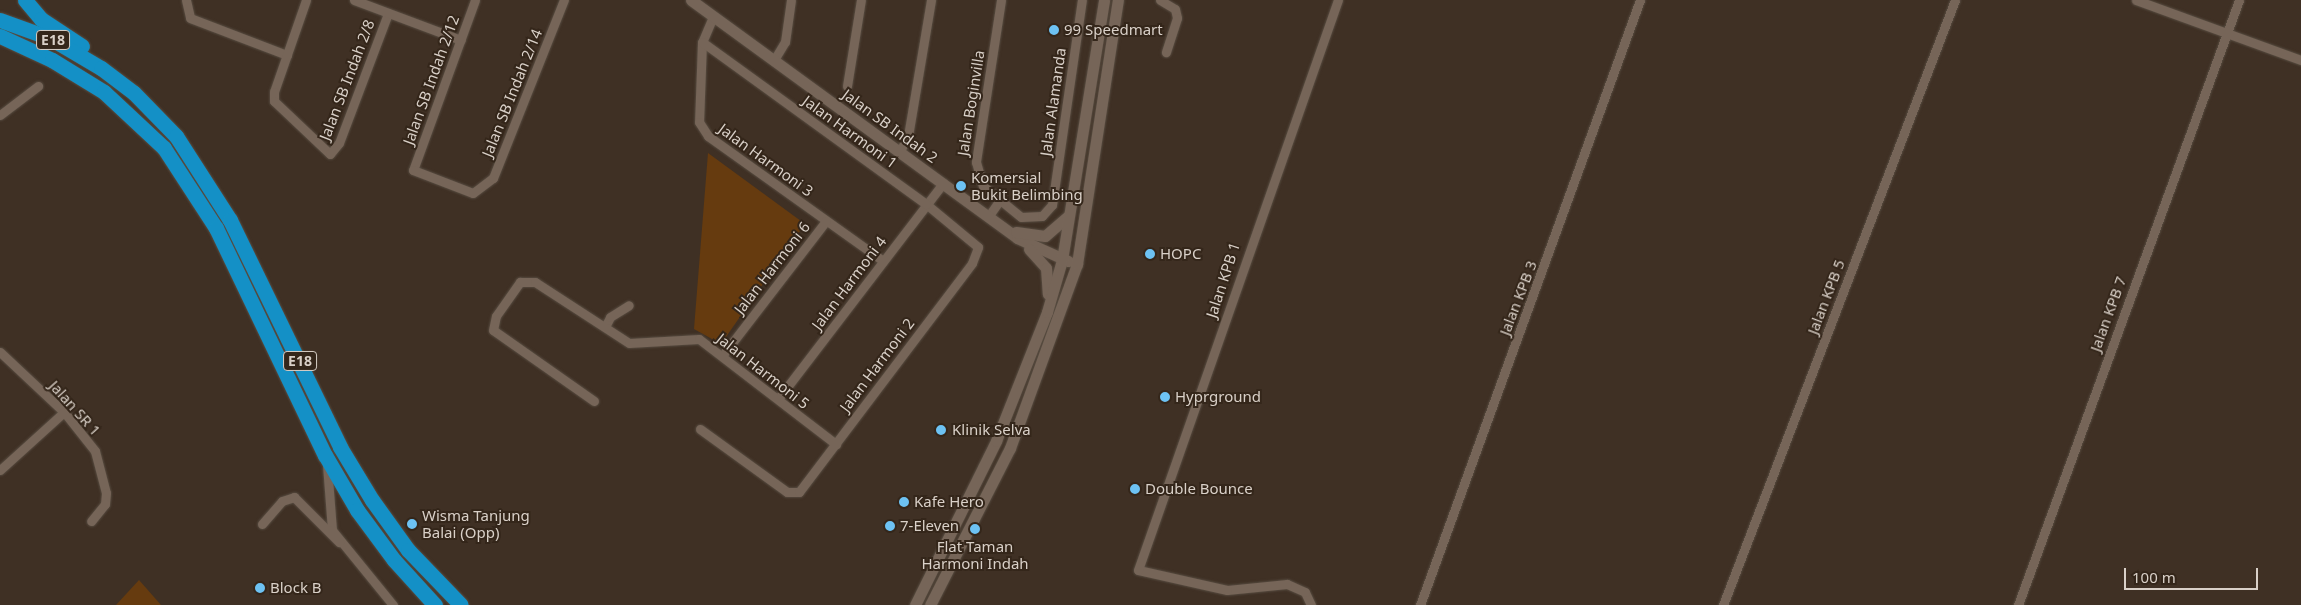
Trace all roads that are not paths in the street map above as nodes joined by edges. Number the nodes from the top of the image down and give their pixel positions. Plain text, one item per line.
1 (25, 0) edge
2 (186, 0) edge
3 (306, 0) edge
4 (354, 0) edge
5 (475, 0) edge
6 (564, 0) edge
7 (691, 0) edge
8 (701, 0) edge
9 (791, 0) edge
10 (861, 0) edge
11 (931, 0) edge
12 (1001, 0) edge
13 (1082, 0) edge
14 (1104, 0) edge
15 (1118, 0) edge
16 (1160, 0) edge
17 (1338, 0) edge
18 (1640, 0) edge
19 (1955, 0) edge
20 (2136, 0) edge
21 (2239, 0) edge
22 (388, 12) junction
23 (708, 15) junction
24 (0, 20) edge
25 (2227, 32) junction
26 (0, 36) edge
27 (461, 40) junction
28 (702, 42) junction
29 (1166, 52) dead end
30 (287, 55) junction
31 (774, 60) junction
32 (2301, 60) edge
33 (101, 68) junction
34 (38, 86) dead end
35 (846, 86) dead end
36 (0, 115) edge
37 (900, 151) junction
38 (413, 170) joint
39 (942, 183) junction
40 (999, 201) junction
41 (926, 204) junction
42 (1068, 216) junction
43 (988, 217) junction
44 (826, 221) junction
45 (1003, 228) junction
46 (1017, 238) junction
47 (978, 247) joint
48 (1062, 260) junction
49 (883, 261) junction
50 (1077, 264) junction
51 (629, 306) dead end
52 (1047, 312) junction
53 (605, 327) junction
54 (0, 352) edge
55 (722, 356) junction
56 (778, 399) junction
57 (594, 401) dead end
58 (64, 412) junction
59 (700, 429) dead end
60 (836, 444) junction
61 (325, 455) junction
62 (0, 470) edge
63 (330, 507) junction
64 (311, 513) junction
65 (91, 521) dead end
66 (262, 524) dead end
67 (339, 542) junction
68 (393, 605) edge
69 (436, 605) edge
70 (461, 605) edge
71 (914, 605) edge
72 (930, 605) edge
73 (1311, 605) edge
74 (1420, 605) edge
75 (1724, 605) edge
76 (2018, 605) edge

1 - 33 highway
2 - 30 street
3 - 30 street
4 - 22 street
5 - 27 street, Jalan SB Indah 2/12
6 - 38 street, Jalan SB Indah 2/14
7 - 23 main road, Jalan SB Indah 2
8 - 23 main road
9 - 31 street
10 - 35 street
11 - 37 street
12 - 40 street, Jalan Boginvilla
13 - 40 street, Jalan Alamanda
14 - 42 main road
15 - 50 main road
16 - 29 street
17 - 73 street, Jalan KPB 1
18 - 74 street, Jalan KPB 3
19 - 75 street, Jalan KPB 5
20 - 25 street
21 - 25 street, Jalan KPB 7
22 - 27 street
22 - 30 street, Jalan SB Indah 2/8
23 - 28 street, Jalan Harmoni 3
23 - 31 main road, Jalan SB Indah 2
24 - 33 highway, E18
25 - 32 street
25 - 76 street, Jalan KPB 7
26 - 61 highway, E18
27 - 38 street, Jalan SB Indah 2/12
28 - 41 street, Jalan Harmoni 1
28 - 44 street, Jalan Harmoni 3
31 - 37 main road, Jalan SB Indah 2
33 - 70 highway, E18
34 - 36 street
37 - 39 main road, Jalan SB Indah 2
39 - 41 street, Jalan Harmoni 4
39 - 43 main road, Jalan SB Indah 2
40 - 43 street
41 - 47 street, Jalan Harmoni 1
41 - 49 street, Jalan Harmoni 4
42 - 45 main road
42 - 48 main road
43 - 45 main road, Jalan SB Indah 2
44 - 49 street, Jalan Harmoni 3
44 - 55 street, Jalan Harmoni 6
45 - 46 main road, Jalan SB Indah 2
46 - 48 main road, Jalan SB Indah 2
46 - 52 main road
47 - 60 street, Jalan Harmoni 2
48 - 50 main road, Jalan SB Indah 2
48 - 52 main road
49 - 56 street, Jalan Harmoni 4
50 - 72 main road
51 - 53 street
52 - 71 main road
53 - 55 street, Jalan Harmoni 5
53 - 57 street, Jalan Harmoni 5
54 - 58 street, Jalan SR 1
55 - 56 street, Jalan Harmoni 5
56 - 60 street, Jalan Harmoni 5
58 - 62 street
58 - 65 street, Jalan SR 1
59 - 60 street, Jalan Harmoni 2
61 - 63 street
61 - 69 highway, E18
63 - 64 street
63 - 67 street
64 - 66 street
64 - 67 street
67 - 68 street

